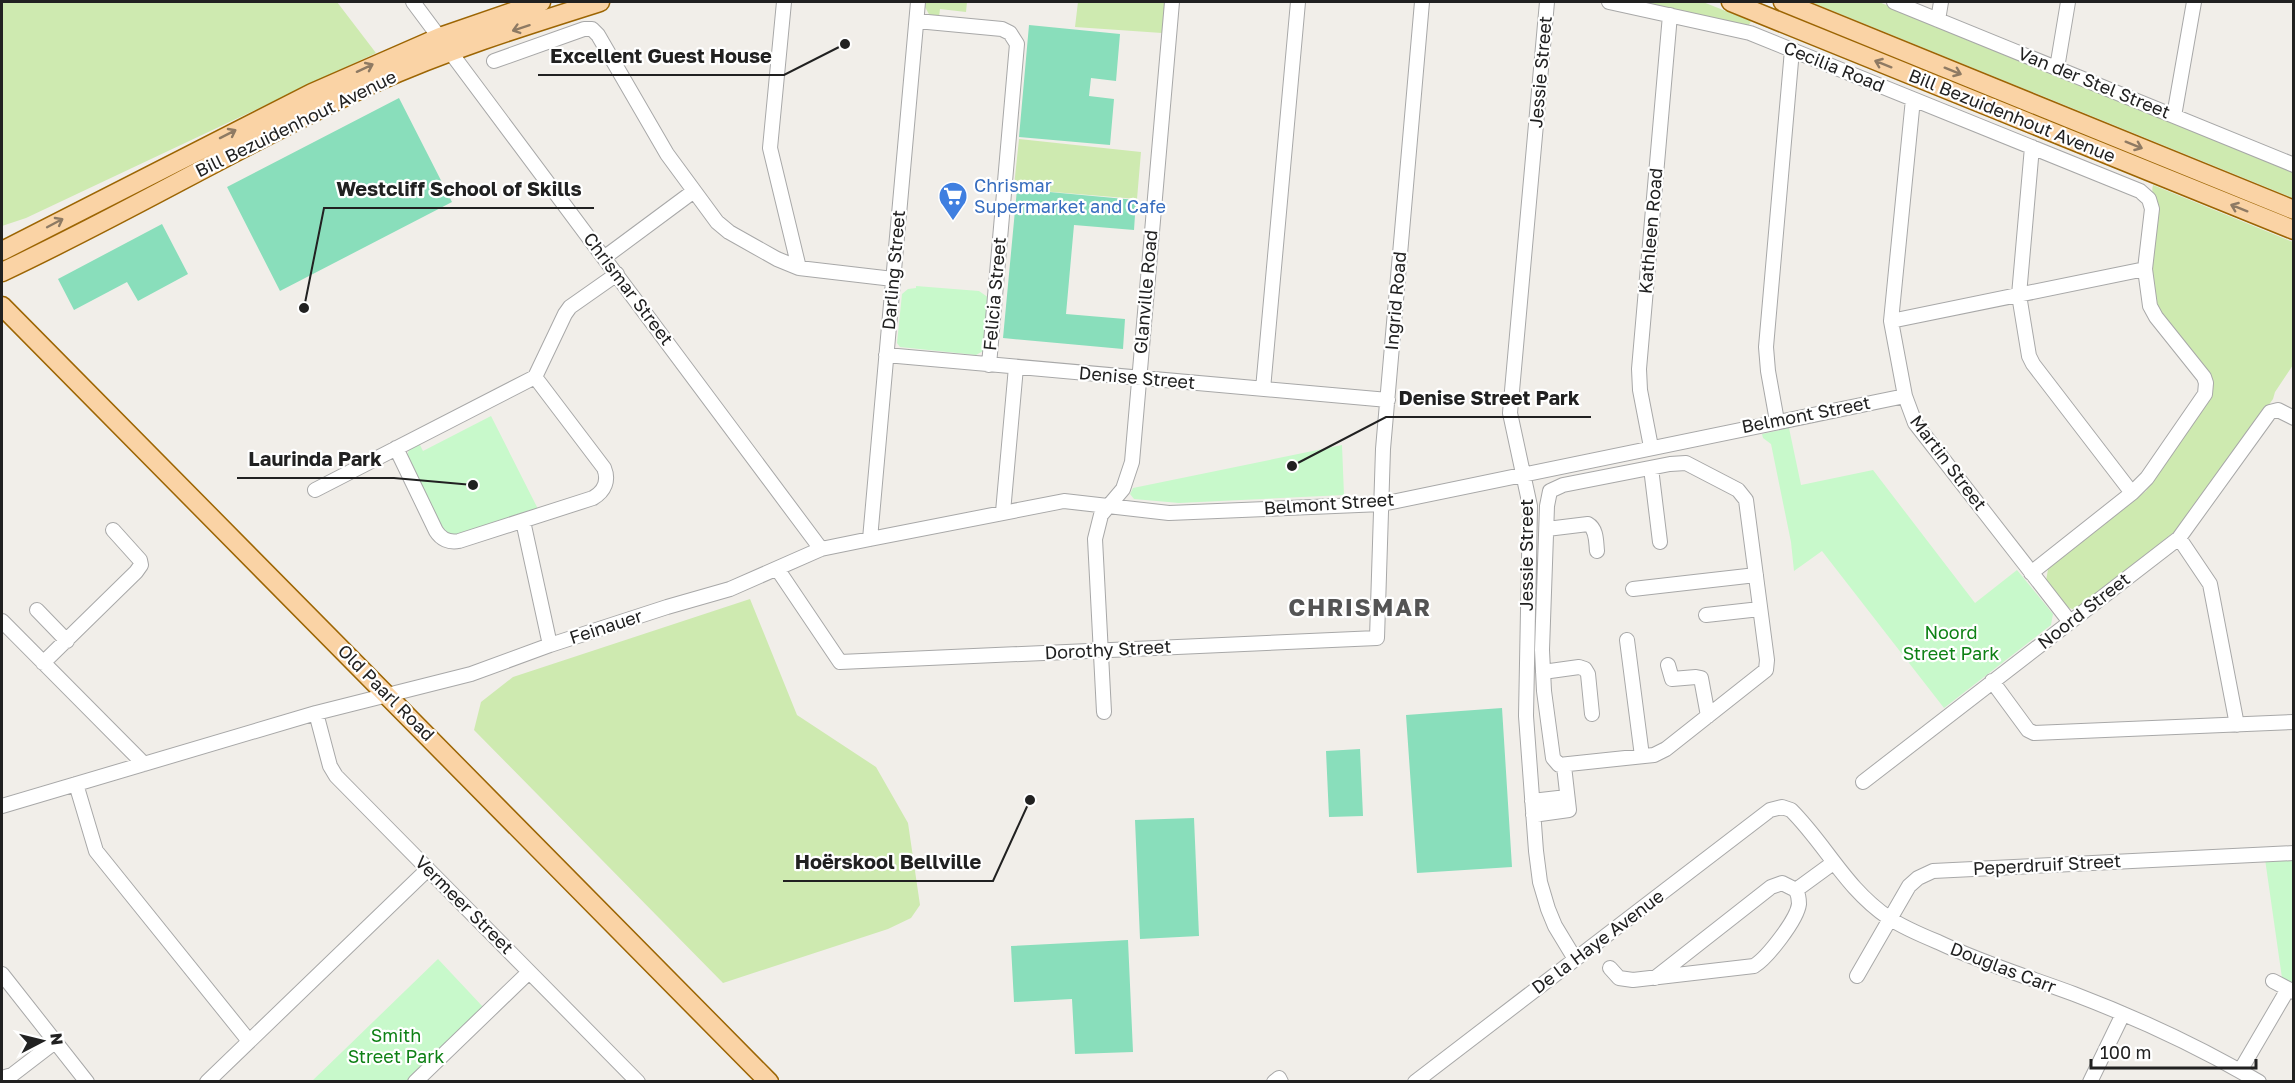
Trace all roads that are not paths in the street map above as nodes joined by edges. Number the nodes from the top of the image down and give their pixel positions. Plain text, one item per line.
1 (413, 2) edge
2 (541, 2) edge
3 (600, 2) edge
4 (784, 2) edge
5 (918, 2) edge
6 (1172, 2) edge
7 (1298, 2) edge
8 (1422, 2) edge
9 (1547, 2) edge
10 (1609, 2) edge
11 (1731, 2) edge
12 (1783, 2) edge
13 (1894, 2) edge
14 (1941, 2) edge
15 (2068, 2) edge
16 (2193, 2) edge
17 (1670, 15) junction
18 (1938, 20) junction
19 (916, 21) junction
20 (445, 44) junction
21 (1792, 50) junction
22 (494, 61) dead end
23 (2056, 68) junction
24 (1912, 99) junction
25 (2174, 116) junction
26 (2032, 147) junction
27 (2293, 163) edge
28 (694, 191) junction
29 (2294, 210) edge
30 (2294, 230) edge
31 (2, 251) edge
32 (605, 257) junction
33 (799, 268) junction
34 (2145, 269) junction
35 (2, 272) edge
36 (617, 274) junction
37 (893, 279) junction
38 (2019, 295) junction
39 (2, 306) edge
40 (1891, 321) junction
41 (886, 355) junction
42 (989, 364) junction
43 (1016, 367) junction
44 (535, 377) junction
45 (1139, 378) junction
46 (1263, 389) junction
47 (1905, 396) junction
48 (1388, 400) junction
49 (2294, 418) edge
50 (1778, 421) junction
51 (1651, 447) junction
52 (396, 448) junction
53 (1651, 468) junction
54 (1524, 473) junction
55 (315, 490) dead end
56 (2132, 493) junction
57 (1382, 504) junction
58 (1110, 505) junction
59 (1003, 512) junction
60 (523, 521) junction
61 (1547, 529) junction
62 (113, 530) dead end
63 (2179, 538) junction
64 (870, 539) junction
65 (1660, 542) dead end
66 (821, 549) junction
67 (1597, 551) dead end
68 (777, 570) junction
69 (2031, 573) junction
70 (1756, 575) junction
71 (1633, 589) dead end
72 (1760, 609) junction
73 (37, 610) dead end
74 (1706, 615) dead end
75 (2, 621) edge
76 (2070, 622) junction
77 (1377, 638) joint
78 (67, 640) junction
79 (1628, 640) dead end
80 (550, 645) junction
81 (1101, 650) junction
82 (44, 663) junction
83 (1668, 665) dead end
84 (1543, 672) junction
85 (1992, 681) junction
86 (388, 695) junction
87 (1104, 712) dead end
88 (316, 713) junction
89 (1592, 714) dead end
90 (1708, 716) junction
91 (2294, 722) edge
92 (2237, 725) junction
93 (1642, 756) junction
94 (144, 764) junction
95 (1564, 766) junction
96 (1863, 782) dead end
97 (76, 784) junction
98 (2, 806) edge
99 (1543, 807) junction
100 (1782, 807) joint
101 (2294, 853) edge
102 (1833, 863) junction
103 (428, 869) junction
104 (1796, 890) junction
105 (1891, 919) junction
106 (1575, 959) junction
107 (1610, 968) dead end
108 (530, 972) junction
109 (2, 974) edge
110 (1857, 976) dead end
111 (1655, 978) junction
112 (2273, 981) dead end
113 (2291, 990) edge
114 (2123, 1014) junction
115 (249, 1041) junction
116 (55, 1042) junction
117 (2240, 1071) junction
118 (2, 1078) edge
119 (630, 1079) edge
120 (87, 1082) edge
121 (207, 1082) edge
122 (415, 1082) edge
123 (769, 1082) edge
124 (1415, 1082) edge
125 (2090, 1082) edge
126 (2259, 1082) edge

1 - 20 street, Chrismar Street
2 - 20 main road, Bill Bezuidenhout Avenue
3 -> 20 main road, Bill Bezuidenhout Avenue
4 - 33 street
5 - 19 street, Darling Street
6 - 45 street, Glanville Road
7 - 46 street
8 - 48 street, Ingrid Road
9 - 54 street, Jessie Street
10 - 17 street, Cecilia Road
30 -> 11 main road, Bill Bezuidenhout Avenue
12 -> 29 main road, Bill Bezuidenhout Avenue
13 - 18 street, Van der Stel Street
14 - 18 street
15 - 23 street
16 - 25 street
17 - 21 street, Cecilia Road
17 - 51 street, Kathleen Road
18 - 23 street, Van der Stel Street
19 - 37 street, Darling Street
19 - 42 street, Felicia Street
31 -> 20 main road, Bill Bezuidenhout Avenue
20 - 32 street, Chrismar Street
20 - 35 main road, Bill Bezuidenhout Avenue
21 - 24 street, Cecilia Road
21 - 50 street
22 - 28 street
23 - 25 street, Van der Stel Street
24 - 26 street, Cecilia Road
24 - 40 street, Martin Street
25 - 27 street, Van der Stel Street
26 - 34 street, Cecilia Road
26 - 38 street
28 - 32 street
28 - 33 street
32 - 36 street, Chrismar Street
33 - 37 street
34 - 38 street
34 - 56 street
36 - 44 street
36 - 66 street, Chrismar Street
37 - 41 street, Darling Street
38 - 40 street
38 - 56 street
39 - 86 main road, Old Paarl Road
40 - 47 street, Martin Street
41 - 42 street, Denise Street
41 - 64 street, Darling Street
42 - 43 street, Denise Street
43 - 45 street, Denise Street
43 - 59 street, Felicia Street
44 - 52 street
44 - 60 street
45 - 46 street, Denise Street
45 - 58 street, Glanville Road
46 - 48 street, Denise Street
47 - 50 street, Belmont Street
47 - 69 street, Martin Street
48 - 57 street, Ingrid Road
49 - 63 street, Noord Street
50 - 51 street, Belmont Street
51 - 54 street, Belmont Street
52 - 55 street
52 - 60 street
53 - 61 street
53 - 65 street
53 - 70 street
54 - 57 street, Belmont Street
54 - 99 street, Jessie Street
56 - 69 street
57 - 58 street, Belmont Street
57 - 77 street, Ingrid Road
58 - 59 street, Belmont Street
58 - 81 street, Glanville Road
59 - 64 street, Belmont Street
60 - 80 street
61 - 67 street
61 - 84 street
62 - 78 street
63 - 76 street, Noord Street
63 - 92 street
64 - 66 street, Belmont Street
66 - 68 street, Feinauer
68 - 80 street, Feinauer
68 - 81 street, Dorothy Street
69 - 76 street, Martin Street
70 - 71 street
70 - 72 street
72 - 74 street
72 - 90 street
73 - 78 street
75 - 82 street
76 - 85 street, Noord Street
77 - 81 street, Dorothy Street
78 - 82 street
79 - 93 street
80 - 86 street, Feinauer
81 - 87 street, Glanville Road
82 - 94 street
83 - 90 street
84 - 89 street
84 - 95 street
85 - 92 street
85 - 96 street, Noord Street
86 - 88 street, Feinauer
86 - 123 main road, Old Paarl Road
88 - 94 street, Feinauer
88 - 103 street, Vermeer Street
90 - 93 street
91 - 92 street
93 - 95 street
94 - 97 street, Feinauer
95 - 99 street
97 - 98 street, Feinauer
97 - 115 street
99 - 106 street, Jessie Street
100 - 102 street, Douglas Carr
100 - 106 street, De la Haye Avenue
101 - 105 street, Peperdruif Street
102 - 104 street
102 - 105 street, Douglas Carr
103 - 108 street, Vermeer Street
103 - 115 street
104 - 111 street
104 - 111 street
105 - 110 street, Peperdruif Street
105 - 114 street, Douglas Carr
106 - 124 street, De la Haye Avenue
107 - 111 street
108 - 119 street, Vermeer Street
108 - 122 street
109 - 116 street
112 - 113 street
113 - 117 street
114 - 117 street, Douglas Carr
114 - 125 street
115 - 121 street
116 - 118 street
116 - 120 street
117 - 126 street, Douglas Carr

